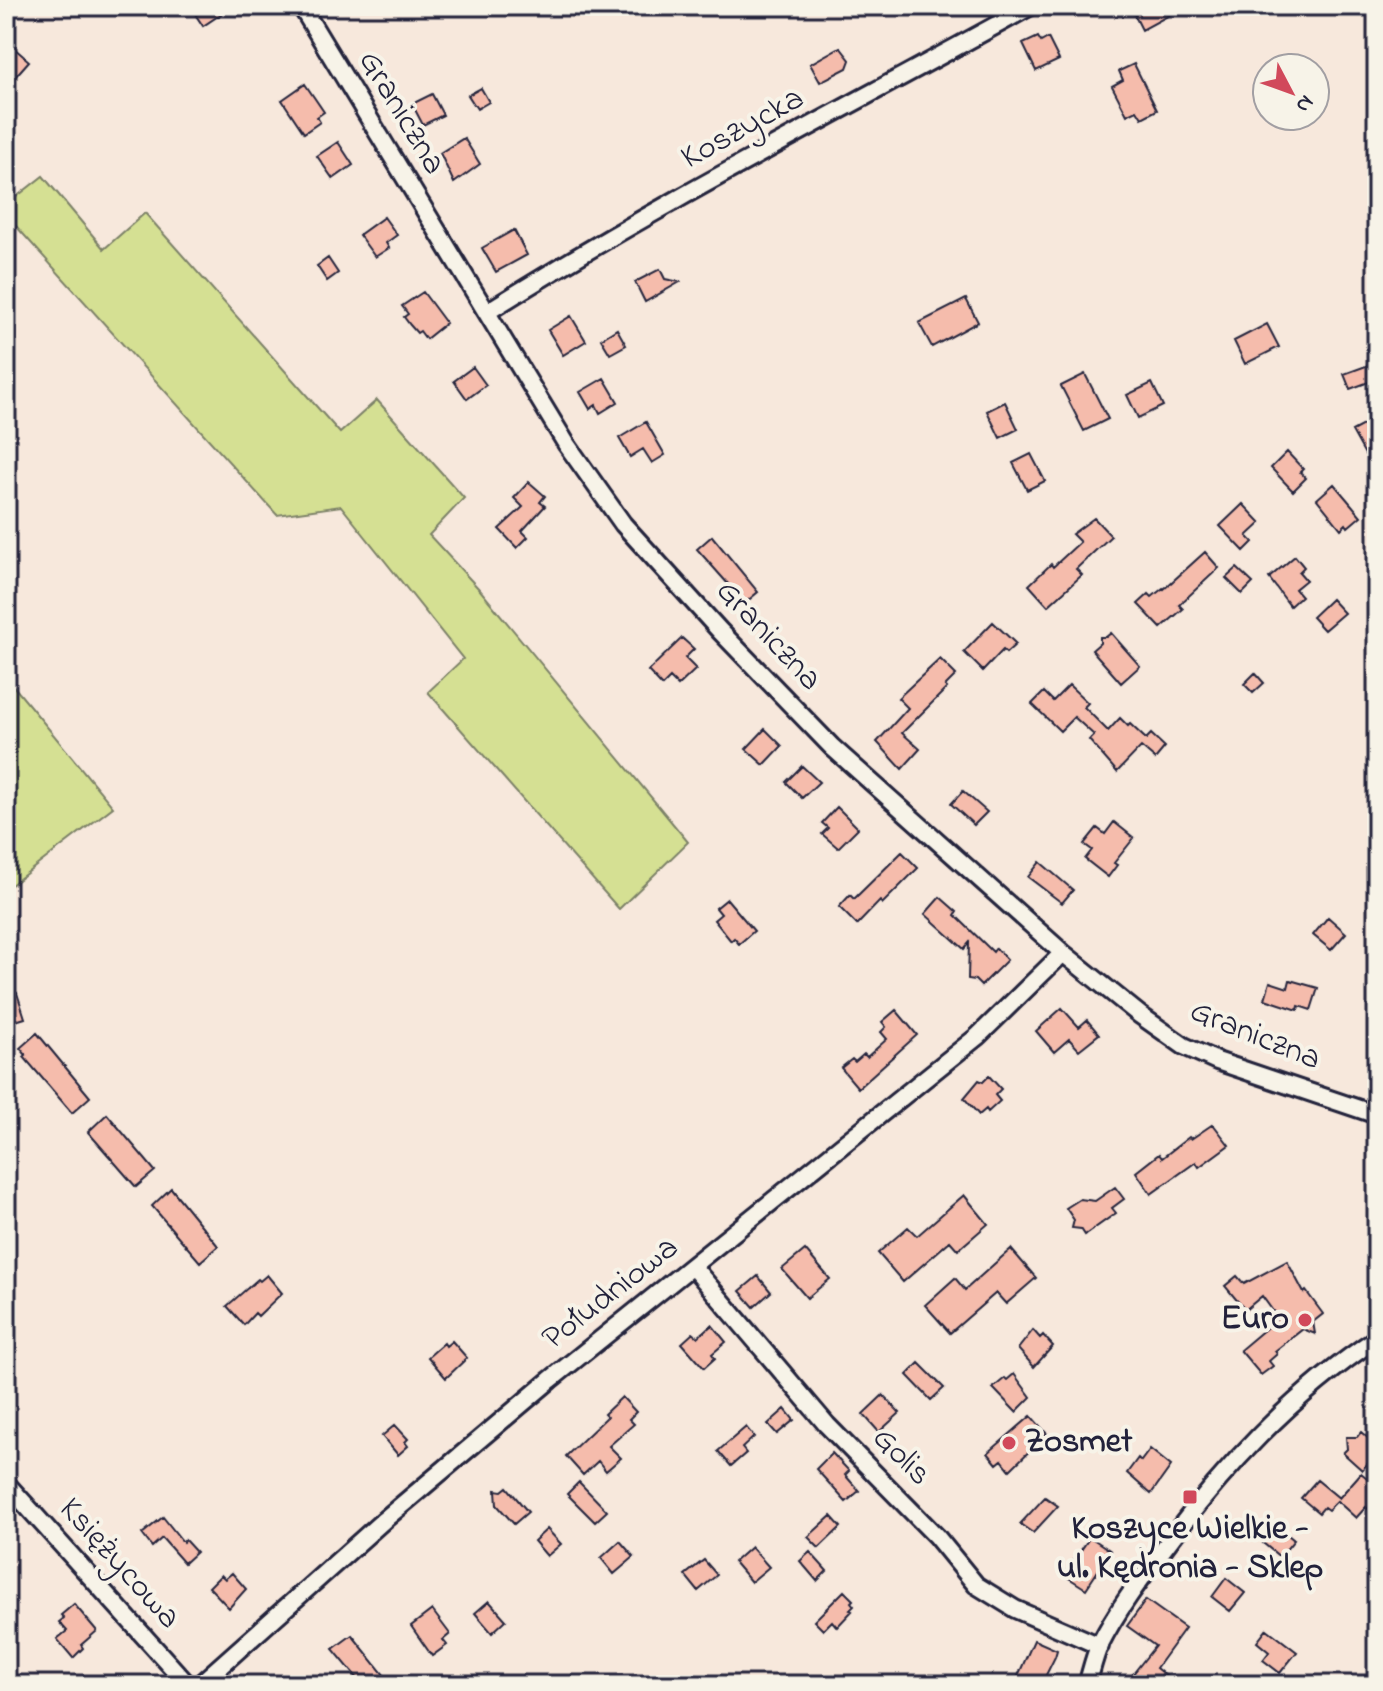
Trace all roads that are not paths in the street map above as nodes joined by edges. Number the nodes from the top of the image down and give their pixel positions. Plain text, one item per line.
1 (301, 6) edge
2 (1031, 6) edge
3 (487, 312) junction
4 (1063, 953) junction
5 (1377, 1115) edge
6 (693, 1267) junction
7 (1377, 1338) edge
8 (6, 1483) edge
9 (1100, 1646) junction
10 (188, 1685) edge
11 (199, 1685) edge
12 (1087, 1685) edge

1 - 3 street, Graniczna
2 - 3 street, Koszycka
3 - 4 street, Graniczna
4 - 5 street, Graniczna
4 - 6 street, Południowa
6 - 9 street, Golis
6 - 11 street, Południowa
7 - 9 street
8 - 10 street, Księżycowa
9 - 12 street

